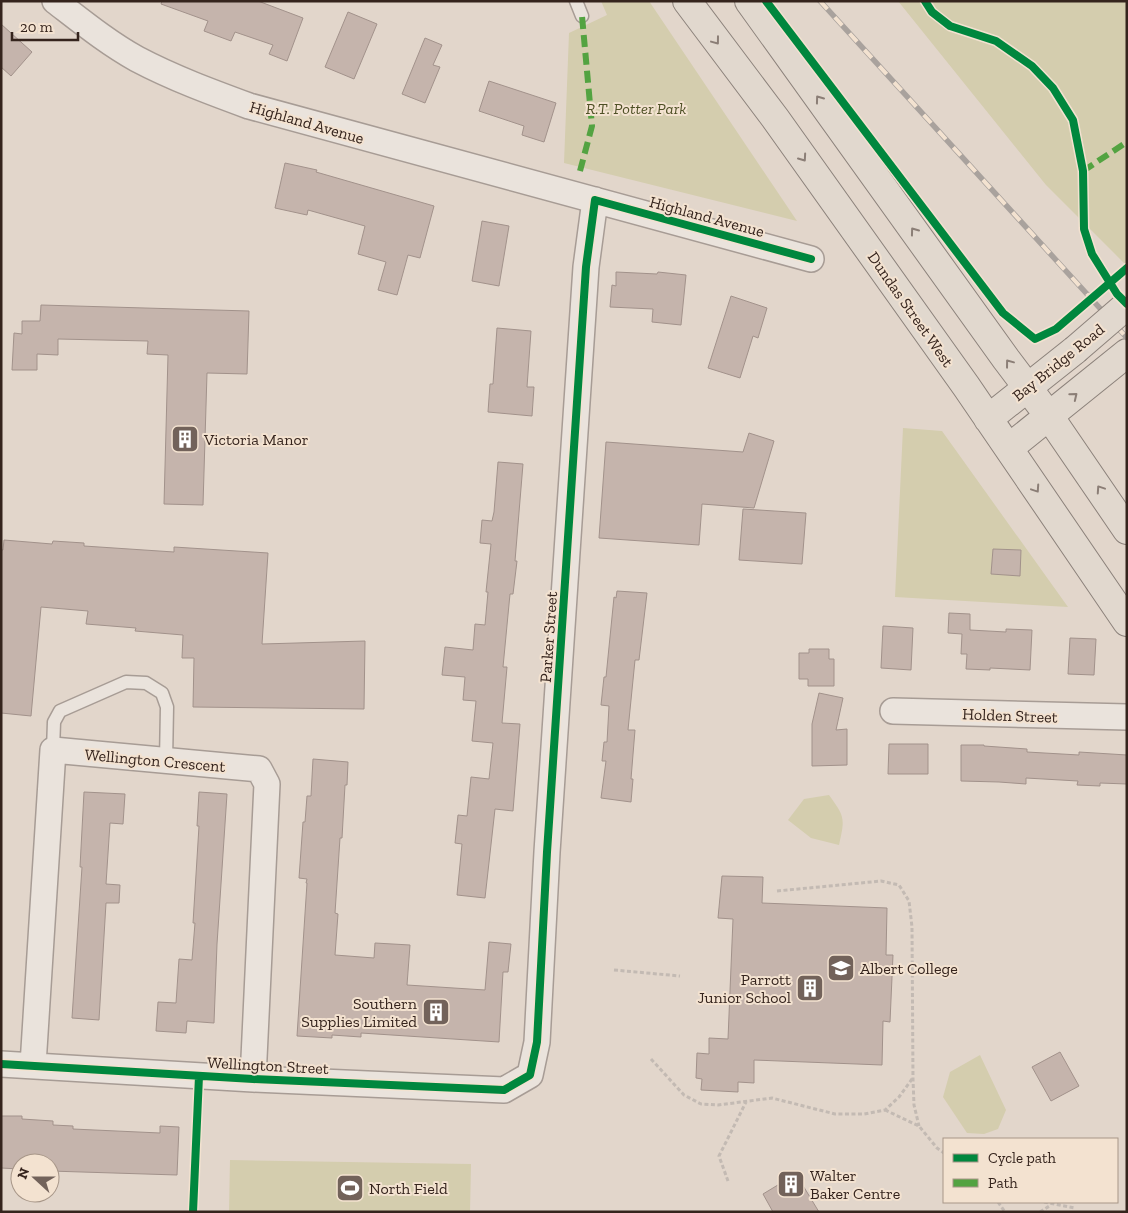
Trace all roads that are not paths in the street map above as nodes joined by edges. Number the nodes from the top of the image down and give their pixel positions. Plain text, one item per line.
1 (56, 1) edge
2 (576, 1) edge
3 (688, 1) edge
4 (749, 1) edge
5 (582, 16) dead end
6 (595, 200) junction
7 (811, 259) dead end
8 (1127, 305) edge
9 (1127, 353) edge
10 (1027, 388) junction
11 (1049, 416) junction
12 (988, 418) junction
13 (1009, 448) junction
14 (1127, 530) edge
15 (1127, 622) edge
16 (893, 711) dead end
17 (1127, 717) edge
18 (53, 750) junction
19 (166, 761) junction
20 (1, 1064) edge
21 (33, 1065) junction
22 (530, 1075) joint
23 (253, 1079) junction

1 - 6 street, Highland Avenue
2 - 5 lane
3 -> 12 main road, Dundas Street West
10 -> 4 main road
6 - 7 street, Highland Avenue
6 - 22 street, Parker Street
8 - 10 main road, Bay Bridge Road, bridge
11 -> 9 main road
10 - 11 main road
10 - 12 main road, Bay Bridge Road
11 - 13 main road
14 -> 11 main road
12 - 13 main road, Dundas Street West
13 -> 15 main road, Dundas Street West
16 - 17 street, Holden Street
18 - 19 street, Wellington Crescent
18 - 19 lane
18 - 21 street
19 - 23 street, Wellington Crescent
20 - 21 street, Wellington Street
21 - 23 street, Wellington Street
22 - 23 street, Wellington Street

